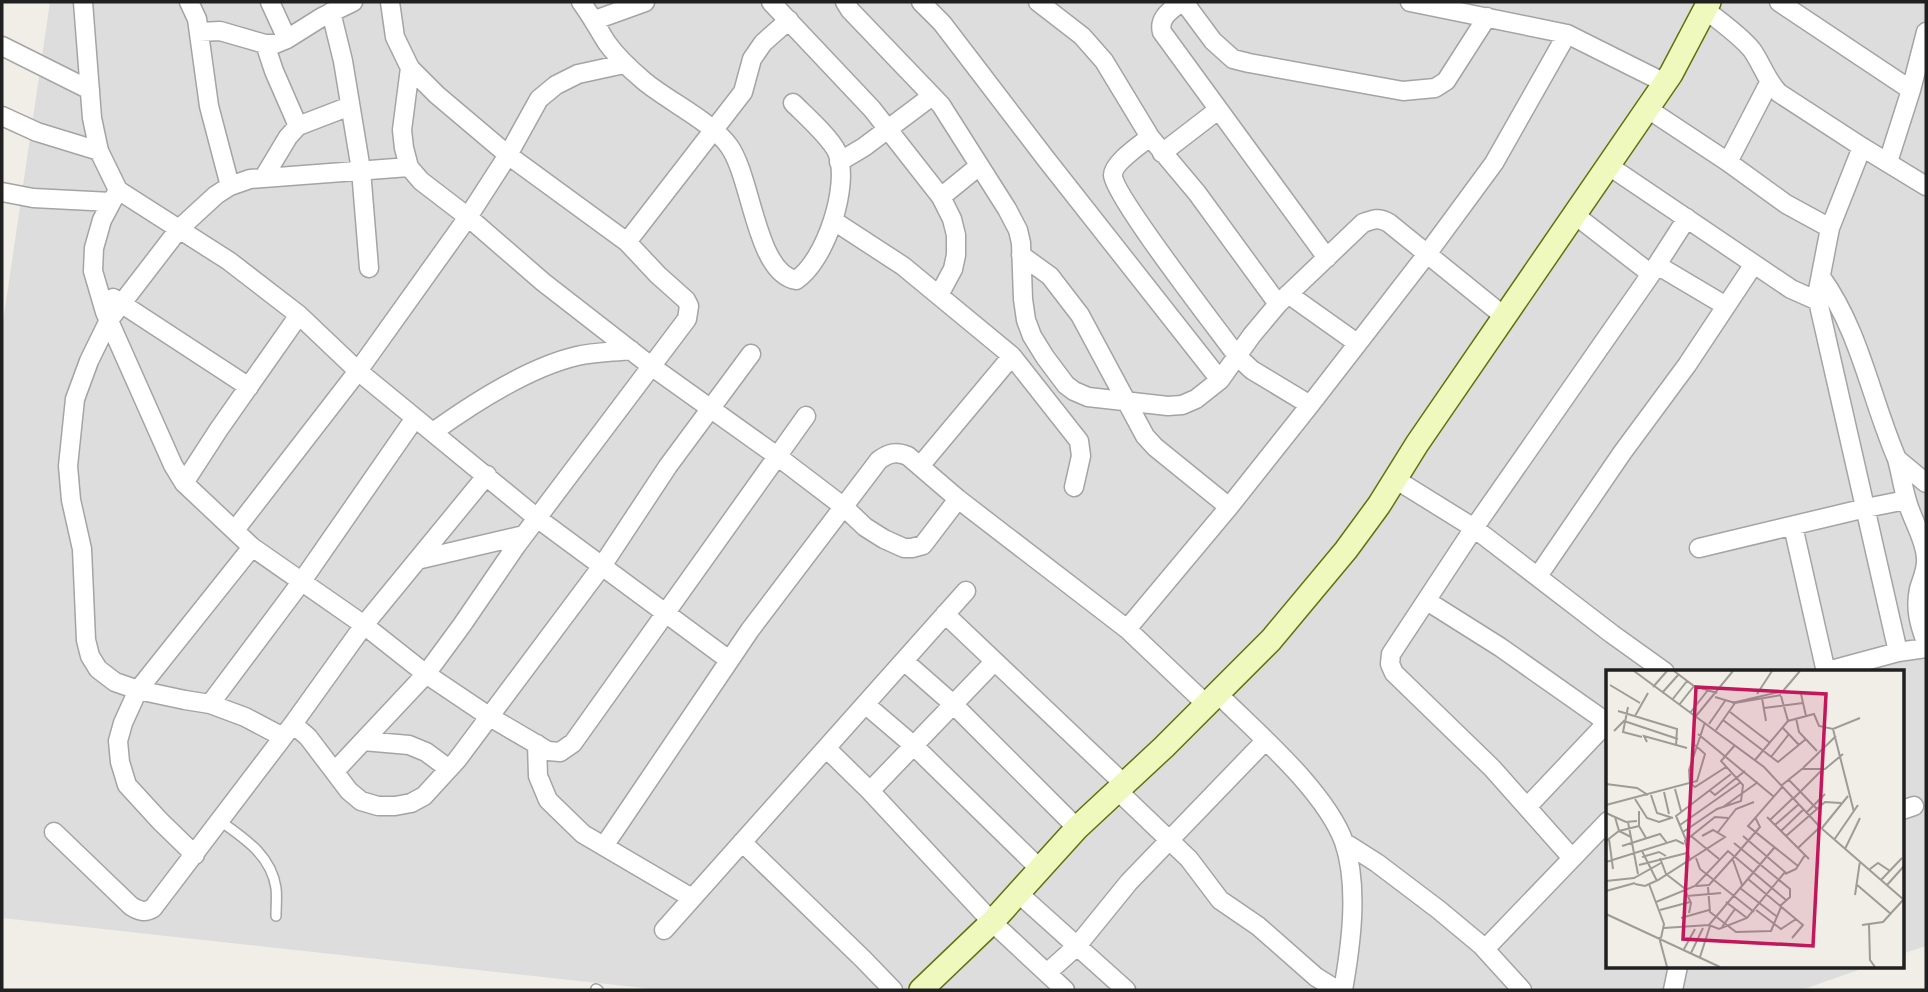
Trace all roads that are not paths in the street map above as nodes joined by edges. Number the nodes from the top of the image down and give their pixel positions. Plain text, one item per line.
1 (83, 2) edge
2 (189, 2) edge
3 (270, 2) edge
4 (352, 2) edge
5 (390, 2) edge
6 (581, 2) edge
7 (645, 2) edge
8 (771, 2) edge
9 (845, 2) edge
10 (920, 2) edge
11 (1038, 2) edge
12 (1183, 2) edge
13 (1410, 2) edge
14 (1779, 2) edge
15 (1707, 6) edge
16 (331, 12) junction
17 (1487, 17) junction
18 (595, 20) junction
19 (789, 20) junction
20 (199, 32) junction
21 (1926, 32) edge
22 (1567, 34) junction
23 (287, 39) junction
24 (265, 44) junction
25 (2, 46) edge
26 (624, 64) junction
27 (410, 68) junction
28 (1665, 83) junction
29 (1769, 83) junction
30 (90, 90) junction
31 (1911, 90) junction
32 (932, 96) junction
33 (793, 103) dead end
34 (350, 106) junction
35 (1648, 109) junction
36 (1218, 110) junction
37 (2, 116) edge
38 (298, 126) junction
39 (887, 129) junction
40 (714, 131) junction
41 (1150, 137) junction
42 (1862, 147) junction
43 (99, 151) junction
44 (1162, 153) junction
45 (508, 155) junction
46 (839, 162) junction
47 (1728, 162) junction
48 (1888, 162) junction
49 (979, 166) junction
50 (1609, 166) junction
51 (409, 167) junction
52 (361, 170) junction
53 (264, 177) junction
54 (230, 186) junction
55 (1926, 186) edge
56 (2, 192) edge
57 (115, 196) junction
58 (941, 197) junction
59 (1575, 215) junction
60 (468, 217) junction
61 (1687, 218) junction
62 (834, 221) junction
63 (1830, 228) junction
64 (179, 229) junction
65 (627, 242) junction
66 (1427, 254) junction
67 (1021, 255) junction
68 (1327, 258) junction
69 (1754, 264) junction
70 (369, 268) dead end
71 (1654, 269) junction
72 (1821, 277) junction
73 (99, 288) junction
74 (939, 295) junction
75 (1283, 299) junction
76 (1818, 301) junction
77 (122, 304) junction
78 (1726, 306) junction
79 (299, 315) junction
80 (1505, 317) junction
81 (109, 320) junction
82 (1357, 344) junction
83 (631, 350) junction
84 (751, 354) dead end
85 (1012, 356) junction
86 (1237, 356) junction
87 (652, 366) junction
88 (358, 371) junction
89 (1220, 380) junction
90 (248, 387) junction
91 (1127, 403) junction
92 (1310, 405) junction
93 (711, 410) junction
94 (806, 416) dead end
95 (415, 418) junction
96 (433, 432) junction
97 (777, 456) junction
98 (1897, 459) junction
99 (920, 466) junction
100 (487, 475) junction
101 (1395, 479) junction
102 (1926, 483) edge
103 (184, 484) junction
104 (1074, 487) dead end
105 (958, 499) junction
106 (1906, 500) junction
107 (844, 507) junction
108 (1229, 507) junction
109 (1866, 508) junction
110 (537, 518) junction
111 (1793, 526) junction
112 (1474, 528) junction
113 (235, 530) junction
114 (524, 535) junction
115 (252, 547) junction
116 (1699, 548) dead end
117 (417, 560) junction
118 (602, 566) junction
119 (1538, 576) junction
120 (302, 581) junction
121 (966, 591) dead end
122 (1427, 601) junction
123 (945, 614) junction
124 (666, 615) junction
125 (364, 625) junction
126 (1127, 629) junction
127 (1926, 642) edge
128 (1926, 648) edge
129 (1898, 652) junction
130 (729, 660) junction
131 (904, 661) junction
132 (994, 662) junction
133 (1660, 670) edge
134 (1825, 670) edge
135 (1832, 670) edge
136 (426, 674) junction
137 (138, 690) junction
138 (1211, 698) junction
139 (210, 704) junction
140 (865, 704) junction
141 (953, 704) junction
142 (490, 717) junction
143 (1606, 723) edge
144 (1606, 726) edge
145 (288, 730) junction
146 (363, 741) junction
147 (1265, 741) junction
148 (537, 744) junction
149 (913, 746) junction
150 (826, 748) junction
151 (449, 769) junction
152 (335, 771) junction
153 (1120, 787) junction
154 (870, 791) junction
155 (1527, 807) junction
156 (220, 821) junction
157 (1606, 823) edge
158 (1077, 828) junction
159 (54, 832) dead end
160 (1169, 839) junction
161 (742, 842) junction
162 (1344, 842) junction
163 (604, 846) junction
164 (195, 855) junction
165 (1572, 858) junction
166 (1040, 869) junction
167 (1018, 892) junction
168 (692, 898) junction
169 (276, 916) dead end
170 (992, 922) junction
171 (664, 930) dead end
172 (1077, 946) junction
173 (1485, 949) junction
174 (1678, 968) edge
175 (1048, 972) junction
176 (893, 990) edge
177 (921, 990) edge
178 (1065, 990) edge
179 (1126, 990) edge
180 (1337, 990) edge
181 (1343, 990) edge
182 (1522, 990) edge
183 (1673, 990) edge

1 - 30 street
2 - 20 street
3 - 23 street
4 - 16 street
5 - 27 street
6 - 18 street
7 - 18 street
8 - 19 street
9 - 32 street
10 - 89 street
11 - 41 street
12 - 17 street
12 - 36 street
13 - 17 street
14 - 31 street
15 - 28 street
15 - 29 street
16 - 23 street
16 - 34 street
17 - 22 street
18 - 26 street
19 - 39 street
19 - 40 street
20 - 24 street
20 - 54 street
21 - 31 street
22 - 28 street
22 - 66 street
23 - 24 street
24 - 38 street
25 - 30 street
26 - 40 street
26 - 45 street
27 - 45 street
27 - 51 street
28 - 35 street
29 - 42 street
29 - 47 street
30 - 43 street
31 - 48 street
32 - 39 street
32 - 49 street
33 - 46 street
34 - 38 street
34 - 52 street
35 - 47 street
35 - 50 street
36 - 44 street
36 - 68 street
37 - 43 street
38 - 53 street
39 - 46 street
39 - 58 street
40 - 62 street
40 - 65 street
41 - 44 street
41 - 86 street
42 - 48 street
42 - 63 street
43 - 57 street
44 - 75 street
45 - 60 street
45 - 65 street
46 - 62 street
47 - 63 street
48 - 55 street
49 - 58 street
49 - 67 street
50 - 59 street
50 - 61 street
51 - 52 street
51 - 60 street
52 - 53 street
52 - 70 street
53 - 54 street
54 - 64 street
56 - 57 street
57 - 64 street
57 - 73 street
58 - 74 street
59 - 71 street
59 - 80 street
60 - 83 street
60 - 88 street
61 - 69 street
61 - 71 street
62 - 74 street
63 - 72 street
64 - 77 street
64 - 79 street
65 - 87 street
66 - 68 street
66 - 80 street
66 - 82 street
67 - 91 street
67 - 91 street
68 - 75 street
69 - 76 street
69 - 78 street
71 - 78 street
71 - 112 street
72 - 76 street
72 - 98 street
73 - 77 street
73 - 81 street
74 - 85 street
75 - 82 street
75 - 86 street
76 - 109 street
77 - 81 street
77 - 90 street
78 - 119 street
79 - 88 street
79 - 90 street
80 - 101 street
81 - 103 street
81 - 137 street
82 - 92 street
83 - 87 street
83 - 96 street
84 - 93 street
85 - 99 street
85 - 104 street
86 - 89 street
86 - 92 street
87 - 93 street
87 - 110 street
88 - 95 street
88 - 113 street
89 - 91 street
90 - 103 street
91 - 108 street
92 - 108 street
93 - 97 street
93 - 118 street
94 - 97 street
95 - 96 street
95 - 120 street
96 - 100 street
97 - 107 street
97 - 124 street
98 - 102 street
98 - 106 street
99 - 105 street
99 - 107 street
100 - 110 street
100 - 117 street
101 - 112 street
101 - 138 street
103 - 113 street
105 - 107 street
105 - 126 street
106 - 109 street
106 - 127 street
107 - 130 street
108 - 126 street
109 - 111 street
109 - 129 street
110 - 114 street
110 - 118 street
111 - 116 street
111 - 134 street
112 - 119 street
112 - 122 street
113 - 115 street
114 - 117 street
114 - 136 street
115 - 120 street
115 - 137 street
117 - 125 street
118 - 124 street
118 - 142 street
119 - 133 street
120 - 125 street
120 - 139 street
121 - 123 street
122 - 143 street
122 - 155 street
123 - 131 street
123 - 132 street
124 - 130 street
124 - 148 street
125 - 136 street
125 - 145 street
126 - 138 street
128 - 129 street
129 - 135 street
130 - 163 street
131 - 140 street
131 - 141 street
132 - 141 street
132 - 153 street
136 - 142 street
136 - 146 street
137 - 139 street
137 - 164 street
138 - 147 street
138 - 153 street
139 - 145 street
140 - 149 street
140 - 150 street
141 - 149 street
141 - 158 street
142 - 148 street
142 - 151 street
144 - 155 street
145 - 152 street
145 - 156 street
146 - 151 street
146 - 152 street
147 - 160 street
147 - 162 street
148 - 163 street
149 - 154 street
149 - 166 street
150 - 154 street
150 - 161 street
151 - 152 street
153 - 158 street
153 - 160 street
154 - 170 street
155 - 165 street
156 - 164 street
156 - 169 lane
157 - 165 street
158 - 166 street
159 - 164 street
160 - 172 street
160 - 180 street
161 - 168 street
161 - 176 street
162 - 173 street
162 - 181 street
163 - 168 street
165 - 173 street
166 - 167 street
167 - 170 street
167 - 172 street
168 - 171 street
170 - 175 street
170 - 177 street
172 - 175 street
172 - 179 street
173 - 182 street
174 - 183 street
175 - 178 street

